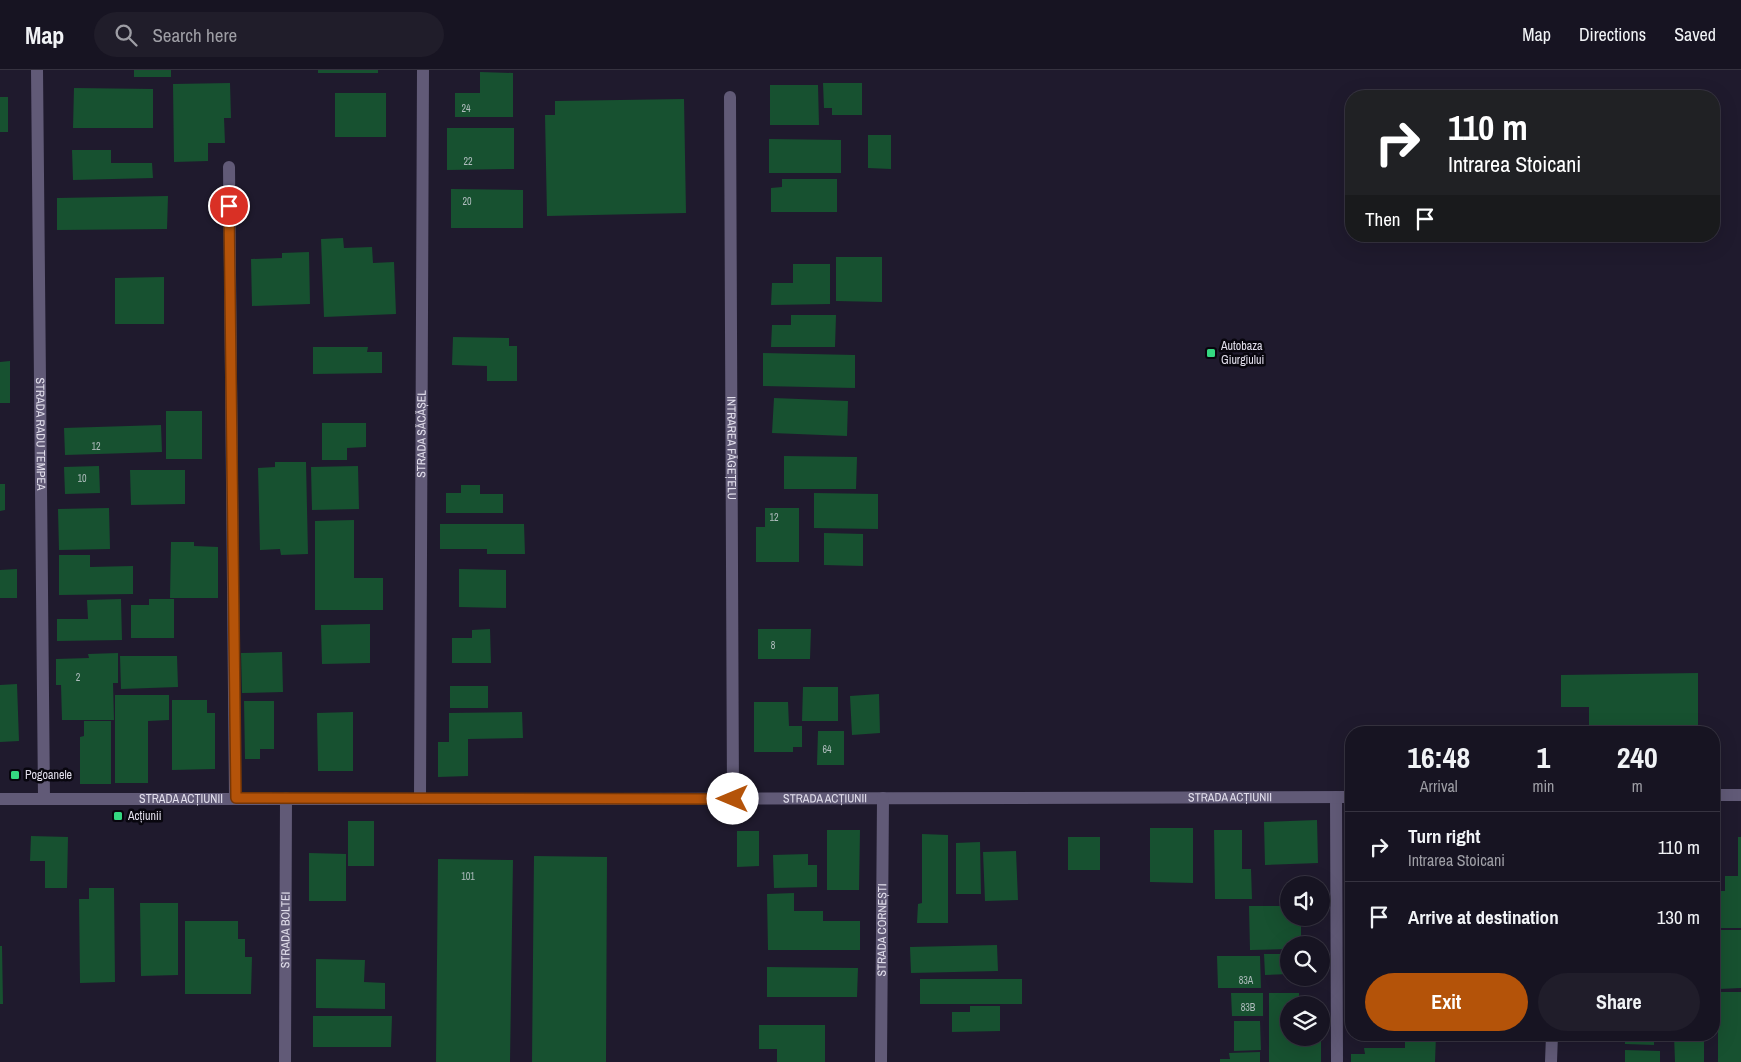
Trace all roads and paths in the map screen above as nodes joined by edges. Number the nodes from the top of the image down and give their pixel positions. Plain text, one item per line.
1 (37, 70) edge
2 (423, 70) edge
3 (730, 97) dead end
4 (229, 167) dead end
5 (1720, 795) edge
6 (1741, 795) edge
7 (44, 798) junction
8 (236, 798) junction
9 (286, 798) junction
10 (883, 798) junction
11 (1336, 798) junction
12 (1345, 798) edge
13 (0, 799) edge
14 (420, 799) junction
15 (733, 799) junction
16 (1552, 1041) edge
17 (285, 1062) edge
18 (881, 1062) edge
19 (1338, 1062) edge
20 (1551, 1062) edge

1 - 7 street, STRADA RADU TEMPEA
2 - 14 street, STRADA SĂCĂȘEL
3 - 15 street, INTRAREA FĂGEȚELU
4 - 8 street
5 - 6 street
7 - 8 street, STRADA ACȚIUNII
7 - 13 street, STRADA ACȚIUNII
8 - 9 street, STRADA ACȚIUNII
9 - 14 street, STRADA ACȚIUNII
9 - 17 street, STRADA BOLTEI
10 - 11 street, STRADA ACȚIUNII
10 - 15 street, STRADA ACȚIUNII
10 - 18 street, STRADA CORNEȘTI
11 - 12 street, STRADA ACȚIUNII
11 - 19 street
14 - 15 street, STRADA ACȚIUNII
16 - 20 street

